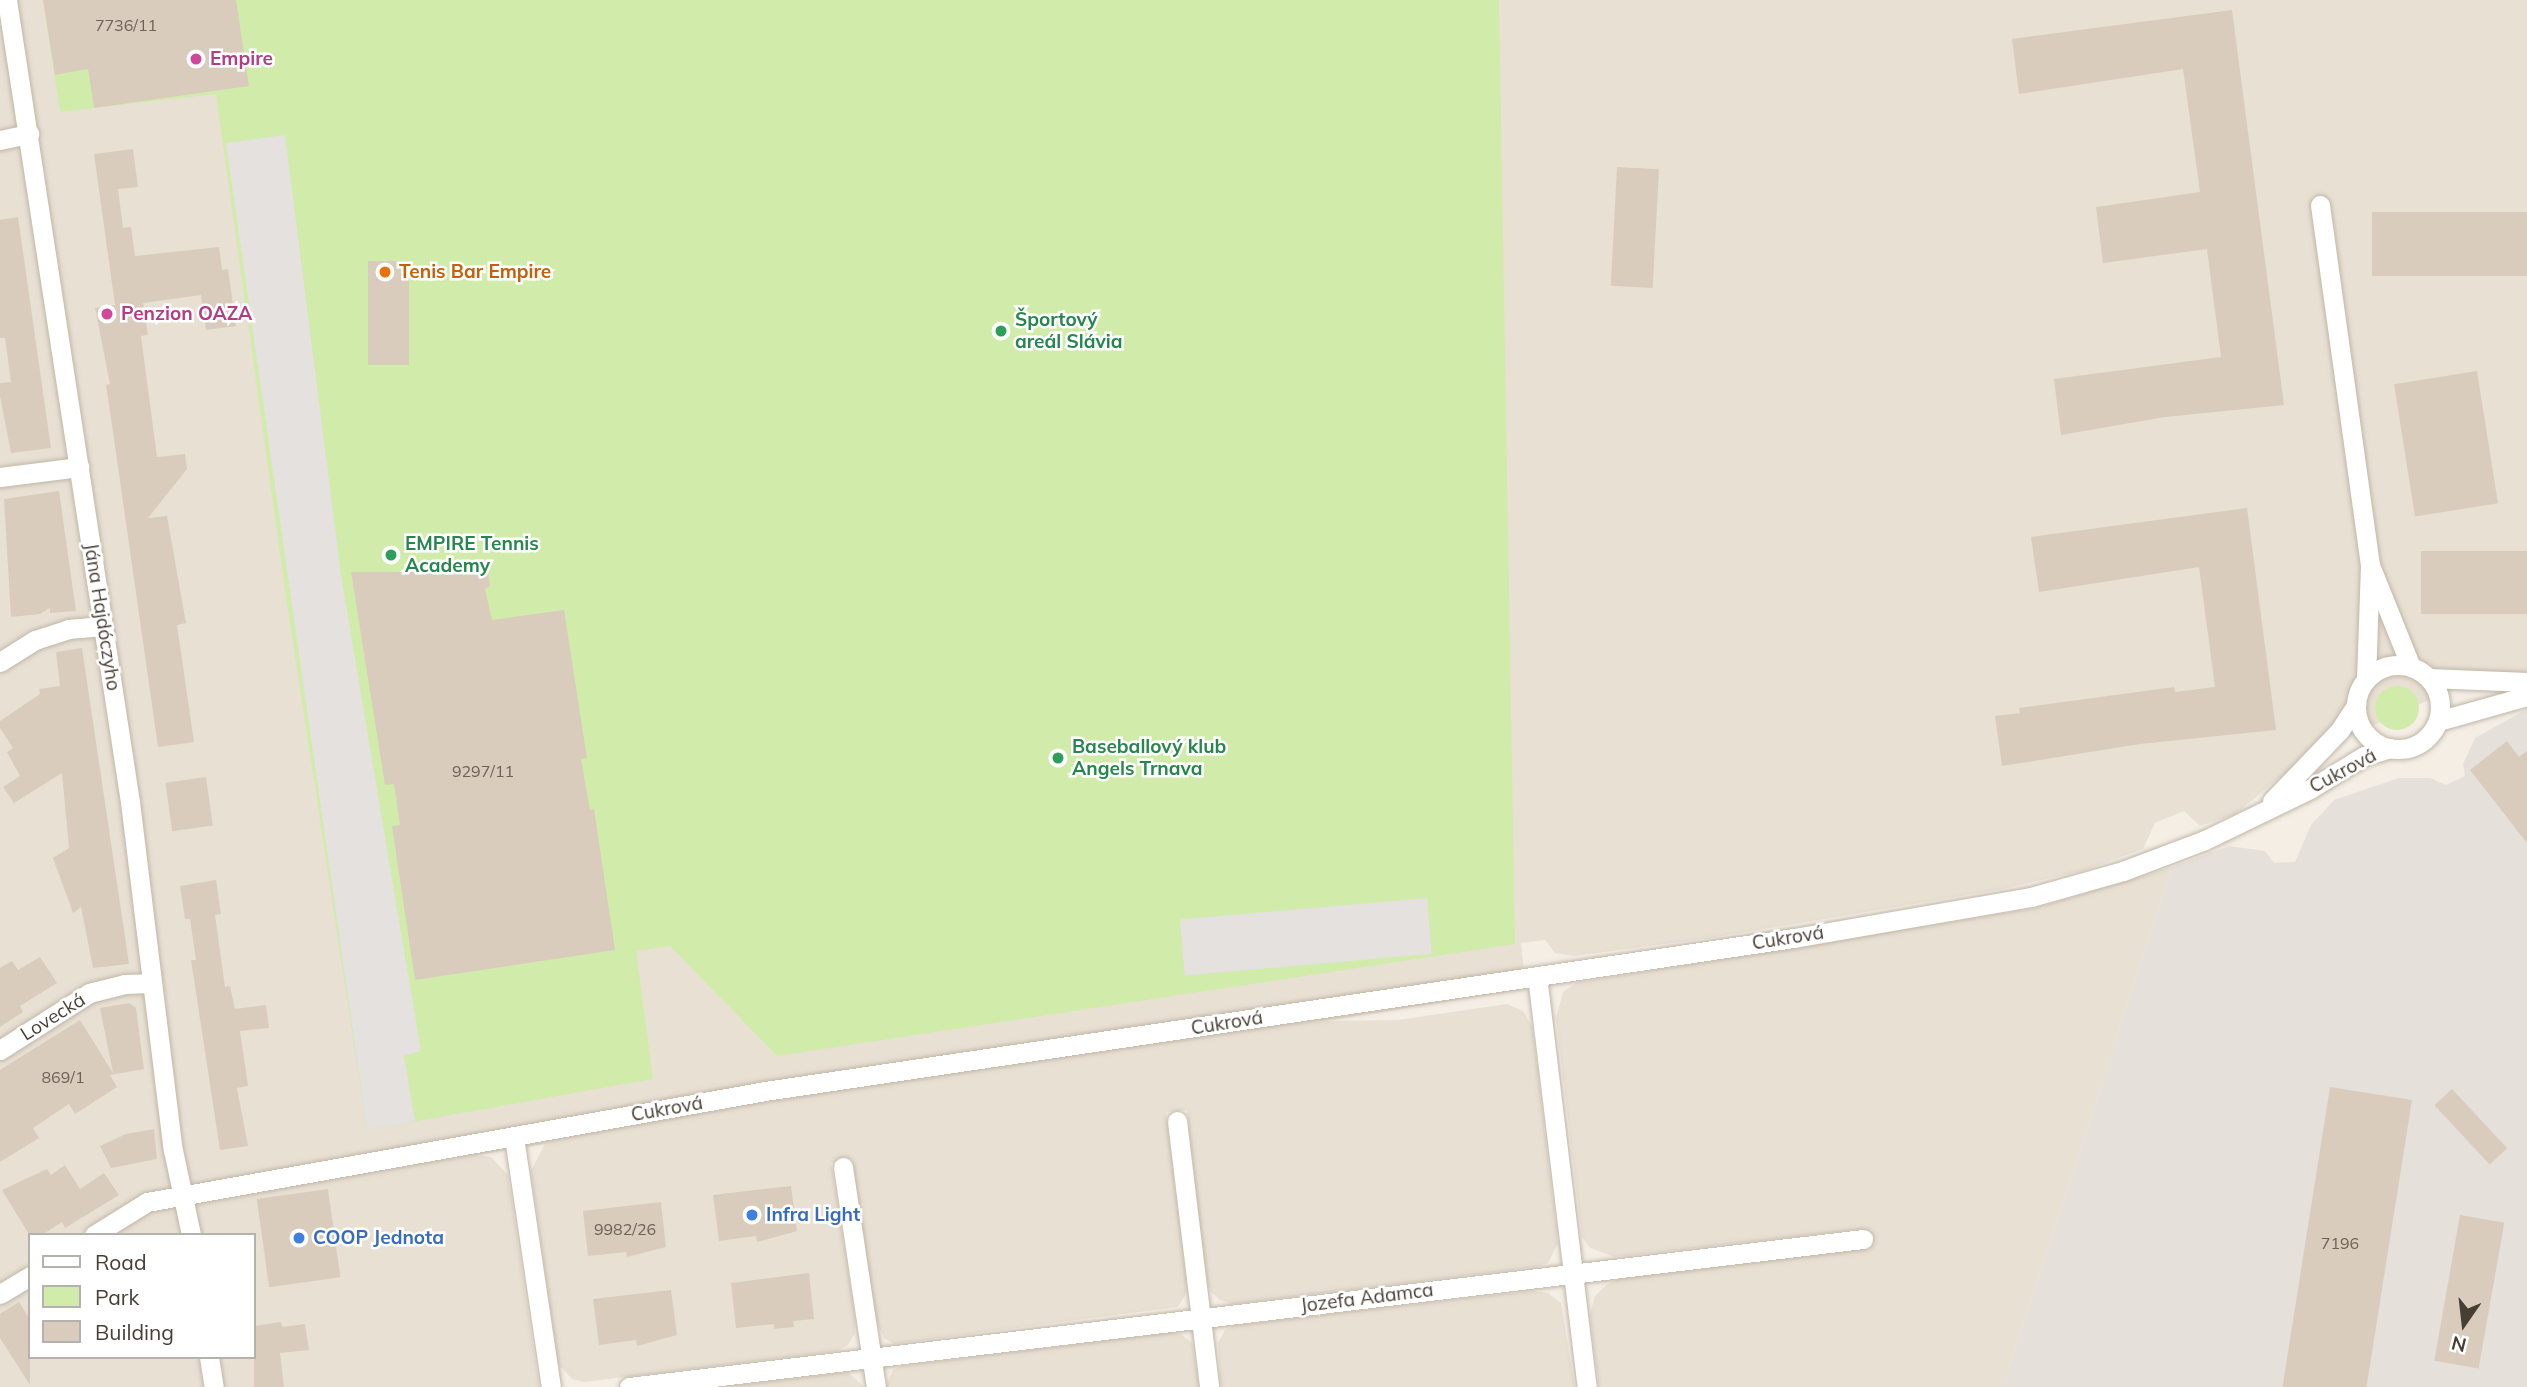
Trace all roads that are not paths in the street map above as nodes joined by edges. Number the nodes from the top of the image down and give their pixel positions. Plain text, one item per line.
1 (7, 0) edge
2 (29, 134) junction
3 (0, 139) edge
4 (2320, 205) dead end
5 (79, 467) junction
6 (0, 477) edge
7 (2370, 565) junction
8 (103, 626) junction
9 (0, 662) edge
10 (2412, 667) junction
11 (2429, 678) junction
12 (2366, 679) junction
13 (2527, 682) edge
14 (2527, 696) edge
15 (2356, 705) junction
16 (2438, 721) junction
17 (2390, 748) junction
18 (2258, 814) junction
19 (1537, 976) junction
20 (150, 983) junction
21 (0, 1050) edge
22 (1177, 1121) dead end
23 (514, 1137) junction
24 (843, 1167) dead end
25 (185, 1194) junction
26 (97, 1233) edge
27 (191, 1233) edge
28 (1863, 1239) dead end
29 (1573, 1274) junction
30 (28, 1277) edge
31 (0, 1294) edge
32 (1201, 1318) junction
33 (871, 1358) junction
34 (209, 1359) edge
35 (214, 1387) edge
36 (551, 1387) edge
37 (629, 1387) edge
38 (876, 1387) edge
39 (1209, 1387) edge
40 (1587, 1387) edge

1 - 2 street, Jána Hajdóczyho
2 - 3 street
2 - 5 street, Jána Hajdóczyho
4 - 7 street
5 - 6 street
5 - 8 street, Jána Hajdóczyho
7 - 10 street
7 - 12 street
8 - 9 street
8 - 20 street, Jána Hajdóczyho
10 - 11 street
10 - 12 street
11 - 13 street
11 - 16 street
12 - 15 street
14 - 16 street
15 - 17 street
15 - 18 street, Cukrová
16 - 17 street
17 - 18 street, Cukrová
18 - 19 street, Cukrová
19 - 23 street, Cukrová
19 - 29 street
20 - 21 street, Lovecká
20 - 25 street, Jána Hajdóczyho
22 - 32 street
23 - 25 street, Cukrová
23 - 36 street
24 - 33 street
25 - 26 street, Cukrová
25 - 27 street, Jána Hajdóczyho
28 - 29 street, Jozefa Adamca
29 - 32 street, Jozefa Adamca
29 - 40 street
30 - 31 street
32 - 33 street, Jozefa Adamca
32 - 39 street
33 - 37 street, Jozefa Adamca
33 - 38 street
34 - 35 street

